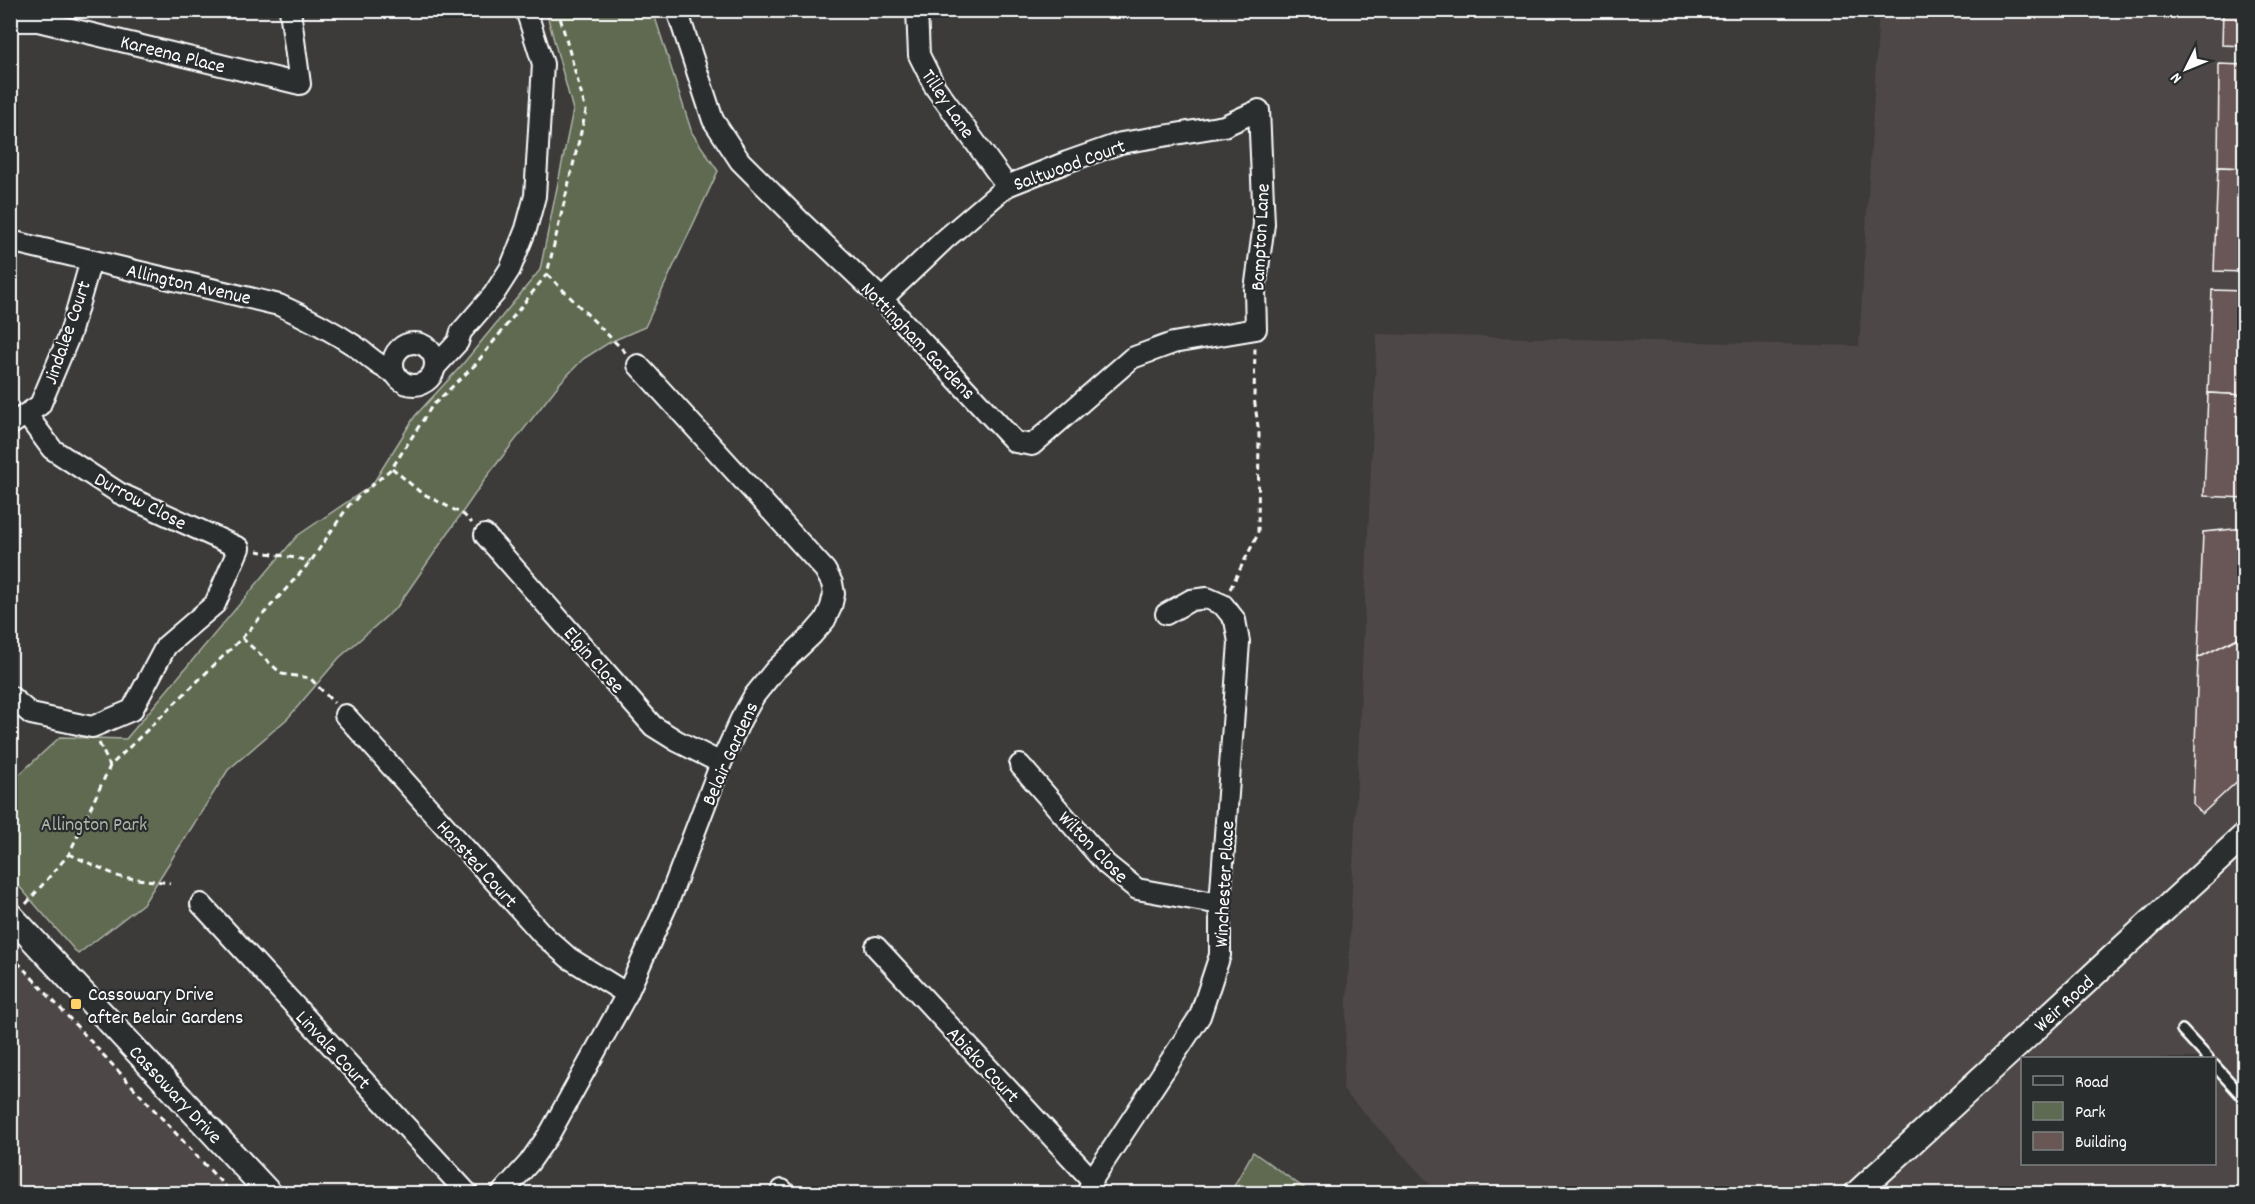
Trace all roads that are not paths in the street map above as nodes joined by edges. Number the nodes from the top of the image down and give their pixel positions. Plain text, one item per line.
1 (290, 10) edge
2 (526, 10) edge
3 (677, 10) edge
4 (917, 10) edge
5 (10, 21) edge
6 (1259, 110) joint
7 (1007, 186) junction
8 (10, 241) edge
9 (91, 260) junction
10 (882, 299) junction
11 (1256, 329) joint
12 (461, 332) junction
13 (424, 345) junction
14 (395, 363) junction
15 (638, 365) road end
16 (436, 366) junction
17 (18, 420) edge
18 (484, 535) road end
19 (1166, 614) dead end
20 (10, 696) edge
21 (345, 715) road end
22 (722, 763) junction
23 (1020, 765) dead end
24 (2244, 836) edge
25 (201, 904) dead end
26 (1220, 904) junction
27 (12, 916) edge
28 (876, 947) dead end
29 (627, 994) junction
30 (2182, 1030) dead end
31 (2206, 1057) edge
32 (2216, 1067) edge
33 (2244, 1098) edge
34 (1089, 1187) edge
35 (270, 1194) edge
36 (468, 1194) edge
37 (501, 1194) edge
38 (1856, 1194) edge

1 - 5 street, Kareena Place
2 - 12 street
3 - 10 street, Nottingham Gardens
4 - 7 street, Tilley Lane
6 - 7 street, Saltwood Court
6 - 11 street, Bampton Lane
7 - 10 street, Saltwood Court
8 - 9 street, Allington Avenue
9 - 14 street, Allington Avenue
9 - 17 street, Jindalee Court
10 - 11 street, Nottingham Gardens
12 - 13 street
12 - 16 street
13 - 14 street
13 - 16 street
14 - 16 street
15 - 22 street, Belair Gardens
17 - 20 street, Durrow Close
18 - 22 street, Elgin Close
19 - 26 street, Winchester Place
21 - 29 street, Hansted Court
22 - 29 street, Belair Gardens
23 - 26 street, Wilton Close
24 - 38 street, Weir Road
25 - 36 street, Linvale Court
26 - 34 street, Winchester Place
27 - 35 street, Cassowary Drive
28 - 34 street, Abisko Court
29 - 37 street, Belair Gardens
30 - 31 lane
32 - 33 lane

